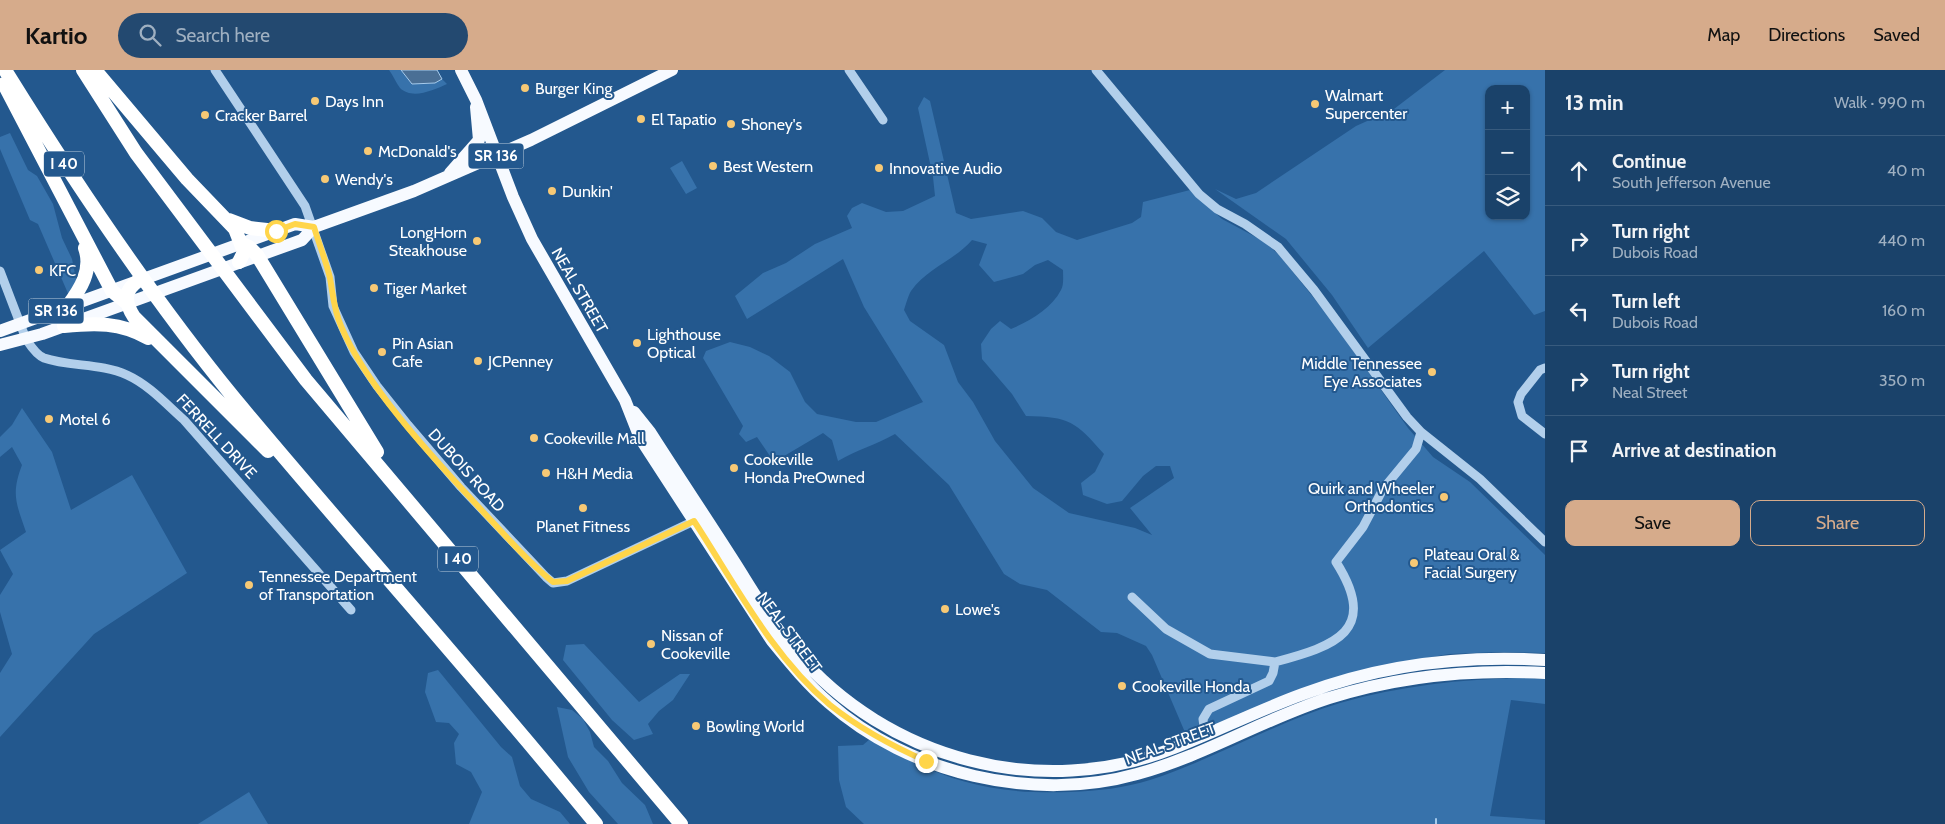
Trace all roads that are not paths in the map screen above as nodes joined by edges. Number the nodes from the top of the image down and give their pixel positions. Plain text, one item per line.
1 (5, 70) edge
2 (83, 70) edge
3 (94, 70) edge
4 (215, 70) edge
5 (461, 70) edge
6 (672, 70) edge
7 (849, 70) edge
8 (1096, 70) edge
9 (0, 76) edge
10 (476, 100) junction
11 (883, 120) dead end
12 (497, 155) junction
13 (446, 177) junction
14 (223, 217) junction
15 (76, 224) junction
16 (314, 227) junction
17 (276, 231) junction
18 (242, 244) junction
19 (257, 255) junction
20 (239, 262) junction
21 (0, 271) edge
22 (138, 282) junction
23 (112, 291) junction
24 (127, 303) junction
25 (67, 307) junction
26 (20, 324) junction
27 (64, 326) junction
28 (0, 331) edge
29 (26, 339) junction
30 (0, 345) edge
31 (175, 358) junction
32 (1545, 368) edge
33 (624, 400) junction
34 (1421, 432) junction
35 (1545, 434) edge
36 (412, 504) junction
37 (694, 521) junction
38 (346, 529) junction
39 (1545, 542) edge
40 (1132, 597) dead end
41 (350, 610) dead end
42 (1545, 660) edge
43 (1275, 662) junction
44 (1545, 673) edge
45 (1205, 735) junction
46 (596, 824) edge
47 (680, 824) edge

1 - 38 highway, I 40
2 - 36 highway, I 40
3 - 14 highway
4 - 16 street
5 - 10 main road, NEAL STREET
6 - 12 main road, SR 136
7 - 11 street
8 - 34 street
9 - 15 highway
10 - 12 main road, NEAL STREET
10 - 13 main road
12 - 13 main road, SR 136
12 - 33 main road, NEAL STREET
13 - 16 main road, SR 136
14 - 17 highway
14 - 18 highway
15 - 23 highway
15 - 25 highway
16 - 17 main road, SR 136
16 - 19 main road, SR 136
16 - 37 street, DUBOIS ROAD
17 - 18 main road, SR 136
18 - 19 highway
18 - 20 highway
18 - 22 main road, SR 136
19 - 20 main road, SR 136
19 - 36 highway
20 - 24 main road, SR 136
21 - 26 street
22 - 23 main road, SR 136
22 - 24 highway
23 - 24 highway
23 - 25 main road, SR 136
24 - 27 main road, SR 136
24 - 31 highway
25 - 26 main road, SR 136
26 - 28 main road, SR 136
26 - 29 street
27 - 29 main road, SR 136
27 - 31 highway
29 - 30 main road, SR 136
29 - 41 street, FERRELL DRIVE
31 - 38 highway
32 - 35 street
33 - 37 main road, NEAL STREET
33 - 45 main road, NEAL STREET
34 - 39 street
34 - 43 street
36 - 47 highway, I 40
37 - 44 main road, NEAL STREET
38 - 46 highway, I 40
40 - 43 street
42 - 45 main road, NEAL STREET
43 - 45 street

